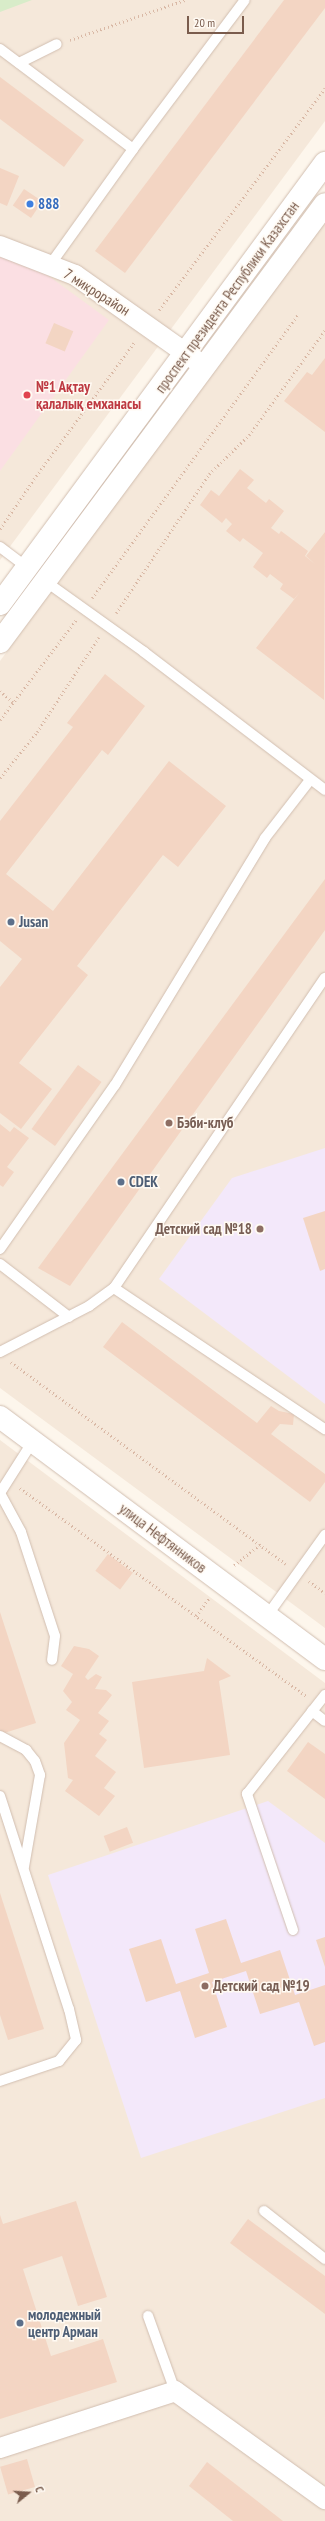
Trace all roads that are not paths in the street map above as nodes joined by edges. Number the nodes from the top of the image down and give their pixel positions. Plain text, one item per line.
1 (245, 0) edge
2 (57, 44) road end
3 (0, 49) edge
4 (19, 63) junction
5 (133, 149) junction
6 (325, 163) edge
7 (325, 204) edge
8 (0, 246) edge
9 (50, 265) junction
10 (186, 352) junction
11 (204, 366) junction
12 (0, 547) edge
13 (27, 567) junction
14 (45, 581) junction
15 (0, 604) edge
16 (0, 642) edge
17 (310, 780) junction
18 (325, 790) edge
19 (325, 978) edge
20 (0, 1249) edge
21 (0, 1264) edge
22 (114, 1288) junction
23 (69, 1317) junction
24 (3, 1356) edge
25 (0, 1416) edge
26 (325, 1429) edge
27 (33, 1441) junction
28 (0, 1493) edge
29 (325, 1535) edge
30 (267, 1616) junction
31 (325, 1659) edge
32 (52, 1660) dead end
33 (325, 1695) edge
34 (315, 1708) junction
35 (325, 1721) edge
36 (0, 1736) edge
37 (0, 1796) edge
38 (24, 1869) junction
39 (293, 1930) dead end
40 (0, 2081) edge
41 (264, 2211) dead end
42 (325, 2258) edge
43 (148, 2316) dead end
44 (175, 2391) junction
45 (0, 2448) edge
46 (325, 2499) edge

1 - 5 lane
2 - 4 lane
3 - 4 lane
4 - 5 lane
5 - 9 lane
6 - 10 main road, проспект президента Республики Казахстан
7 - 11 main road, проспект президента Республики Казахстан
8 - 9 street, 7 микрорайон
9 - 10 street, 7 микрорайон
10 - 11 street, 7 микрорайон
10 - 13 main road, проспект президента Республики Казахстан
11 - 14 main road, проспект президента Республики Казахстан
12 - 13 lane
13 - 14 street
13 - 15 main road, проспект президента Республики Казахстан
14 - 16 main road, проспект президента Республики Казахстан
14 - 17 lane
17 - 18 lane
17 - 20 lane
19 - 22 lane
21 - 23 lane
22 - 23 lane
22 - 26 lane
23 - 24 lane
25 - 27 main road, улица Нефтянников
27 - 28 lane
27 - 30 main road, улица Нефтянников
28 - 32 lane
29 - 30 lane
30 - 31 main road, улица Нефтянников
33 - 34 lane
34 - 35 lane
34 - 39 lane
36 - 38 lane
37 - 38 lane
38 - 40 lane
41 - 42 lane
43 - 44 lane
44 - 45 street
44 - 46 street

